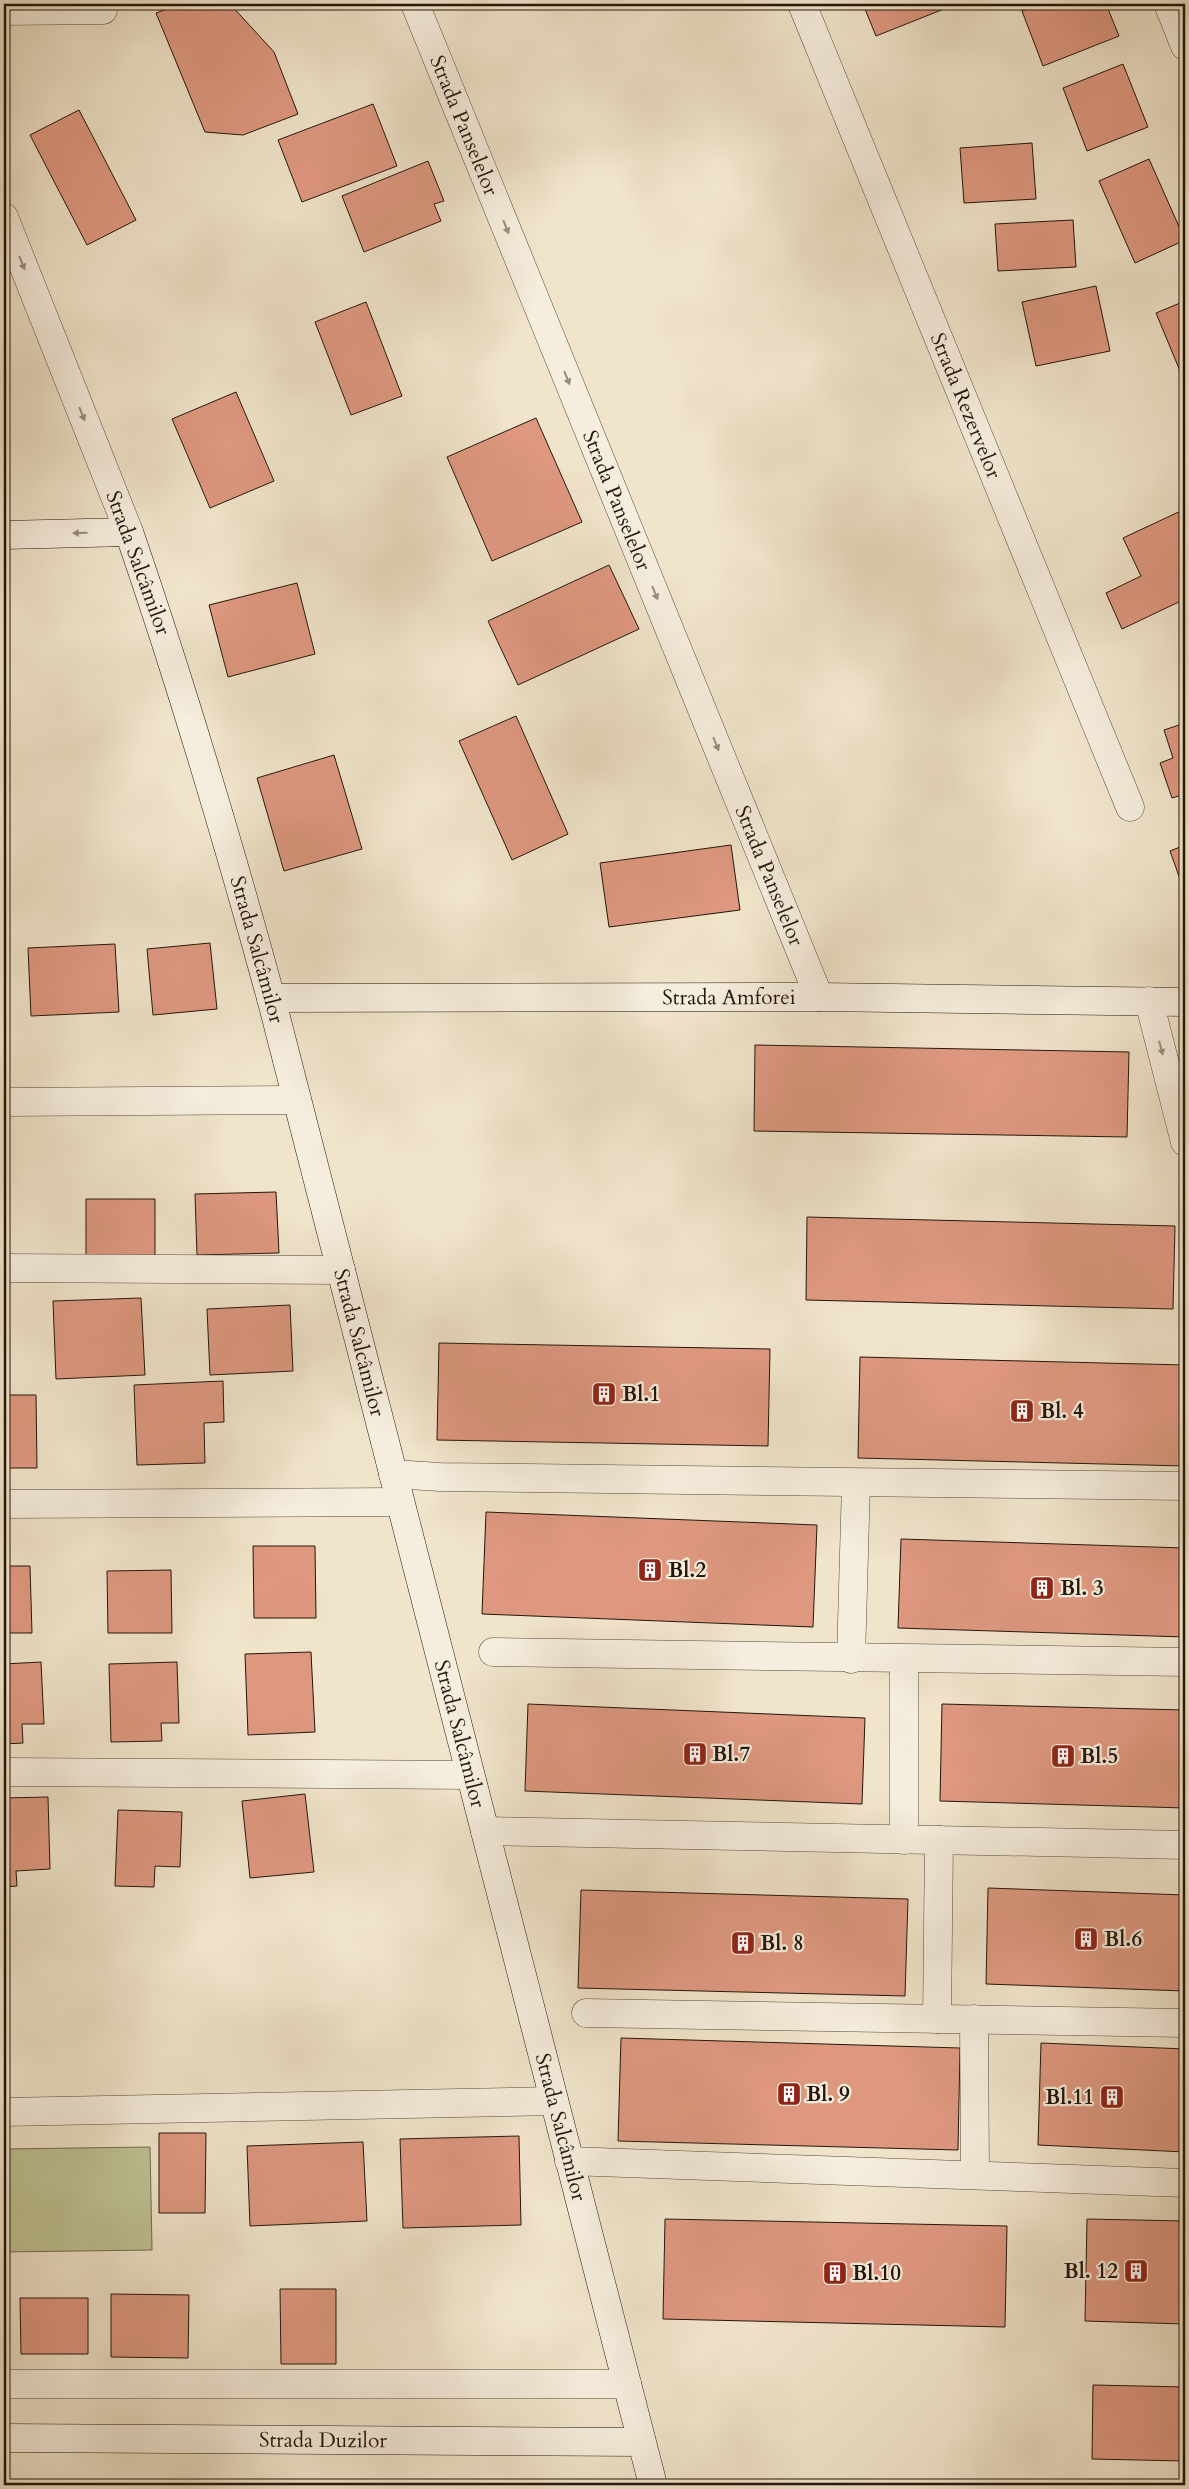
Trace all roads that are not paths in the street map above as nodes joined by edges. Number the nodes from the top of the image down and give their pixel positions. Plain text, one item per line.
1 (415, 4) edge
2 (802, 4) edge
3 (1168, 4) edge
4 (103, 10) dead end
5 (4, 11) edge
6 (1185, 46) edge
7 (4, 217) edge
8 (129, 532) junction
9 (4, 535) edge
10 (1130, 806) dead end
11 (819, 997) junction
12 (271, 998) junction
13 (1149, 1001) junction
14 (1185, 1002) edge
15 (297, 1100) junction
16 (4, 1102) edge
17 (1185, 1142) edge
18 (4, 1268) edge
19 (341, 1270) junction
20 (393, 1474) junction
21 (856, 1483) junction
22 (1185, 1486) edge
23 (400, 1502) junction
24 (4, 1504) edge
25 (493, 1652) dead end
26 (851, 1659) junction
27 (904, 1659) junction
28 (1185, 1662) edge
29 (4, 1772) edge
30 (470, 1775) junction
31 (484, 1831) junction
32 (904, 1840) junction
33 (939, 1840) junction
34 (1185, 1845) edge
35 (586, 2013) dead end
36 (937, 2019) junction
37 (974, 2020) junction
38 (1185, 2023) edge
39 (554, 2101) junction
40 (4, 2112) edge
41 (570, 2161) junction
42 (975, 2175) junction
43 (1185, 2183) edge
44 (4, 2384) edge
45 (626, 2384) junction
46 (4, 2438) edge
47 (641, 2442) junction
48 (653, 2485) edge

1 -> 11 street, Strada Panselelor
2 - 10 street, Strada Rezervelor
3 - 6 street
4 - 5 street
7 -> 8 street, Strada Salcâmilor
8 -> 9 street
8 - 12 street, Strada Salcâmilor
11 - 12 street, Strada Amforei
11 - 13 street, Strada Amforei
12 - 15 street, Strada Salcâmilor
13 - 14 street, Strada Amforei
13 -> 17 street
15 - 16 street
15 - 19 street, Strada Salcâmilor
18 - 19 street
19 - 20 street, Strada Salcâmilor
20 - 21 street
20 - 23 street, Strada Salcâmilor
21 - 22 street
21 - 26 street
23 - 24 street
23 - 30 street, Strada Salcâmilor
25 - 26 street
26 - 27 street
27 - 28 street
27 - 32 street
29 - 30 street
30 - 31 street, Strada Salcâmilor
31 - 32 street
31 - 39 street, Strada Salcâmilor
32 - 33 street
33 - 34 street
33 - 36 street
35 - 36 street
36 - 37 street
37 - 38 street
37 - 42 street
39 - 40 street
39 - 41 street, Strada Salcâmilor
41 - 42 street
41 - 45 street, Strada Salcâmilor
42 - 43 street
44 - 45 street
45 - 47 street, Strada Salcâmilor
46 - 47 street, Strada Duzilor
47 - 48 street, Strada Salcâmilor

